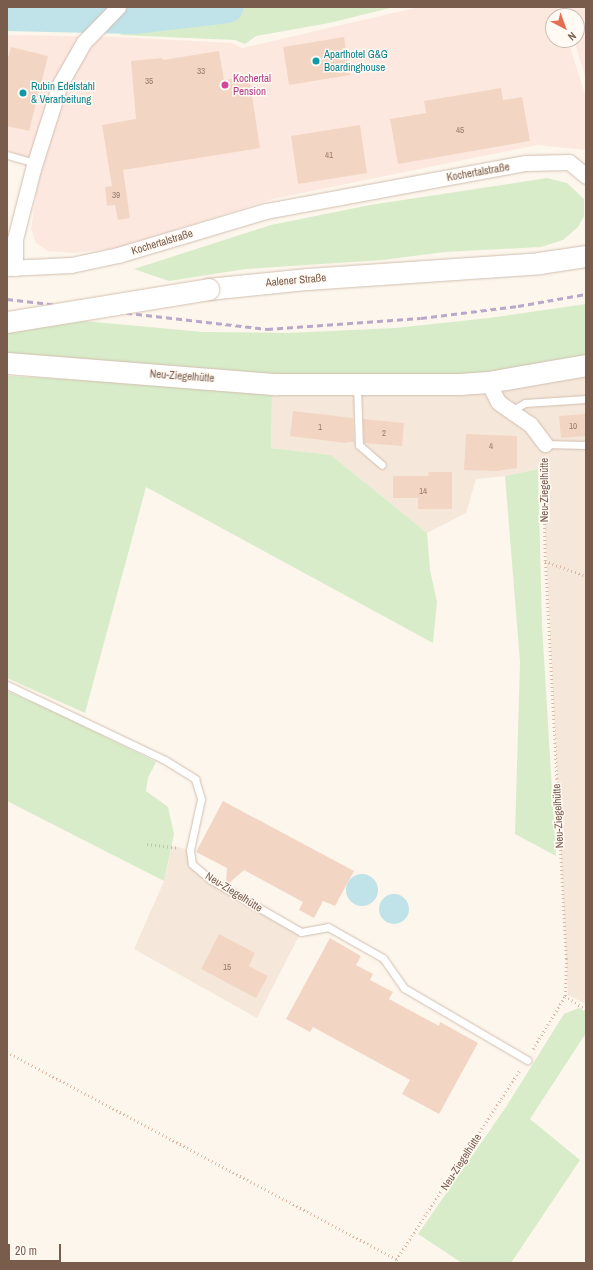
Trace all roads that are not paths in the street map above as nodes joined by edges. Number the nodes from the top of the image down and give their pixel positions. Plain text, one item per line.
1 (118, 7) edge
2 (7, 155) edge
3 (35, 163) junction
4 (586, 176) edge
5 (586, 256) edge
6 (11, 268) edge
7 (7, 322) edge
8 (7, 363) edge
9 (586, 365) edge
10 (488, 382) junction
11 (357, 384) junction
12 (586, 399) edge
13 (511, 411) junction
14 (545, 444) joint
15 (586, 445) edge
16 (382, 465) dead end
17 (7, 685) edge
18 (527, 1060) road end

1 - 3 street, Kochertalstraße
2 - 3 lane
3 - 6 street, Kochertalstraße
4 - 6 street, Kochertalstraße
5 - 7 street, Aalener Straße, bridge
8 - 11 street, Neu-Ziegelhütte
9 - 10 street, Neu-Ziegelhütte
10 - 11 street, Neu-Ziegelhütte
10 - 13 street, Neu-Ziegelhütte
11 - 16 lane
12 - 13 lane
13 - 14 street, Neu-Ziegelhütte
14 - 15 lane, Neu-Ziegelhütte
17 - 18 lane, Neu-Ziegelhütte

